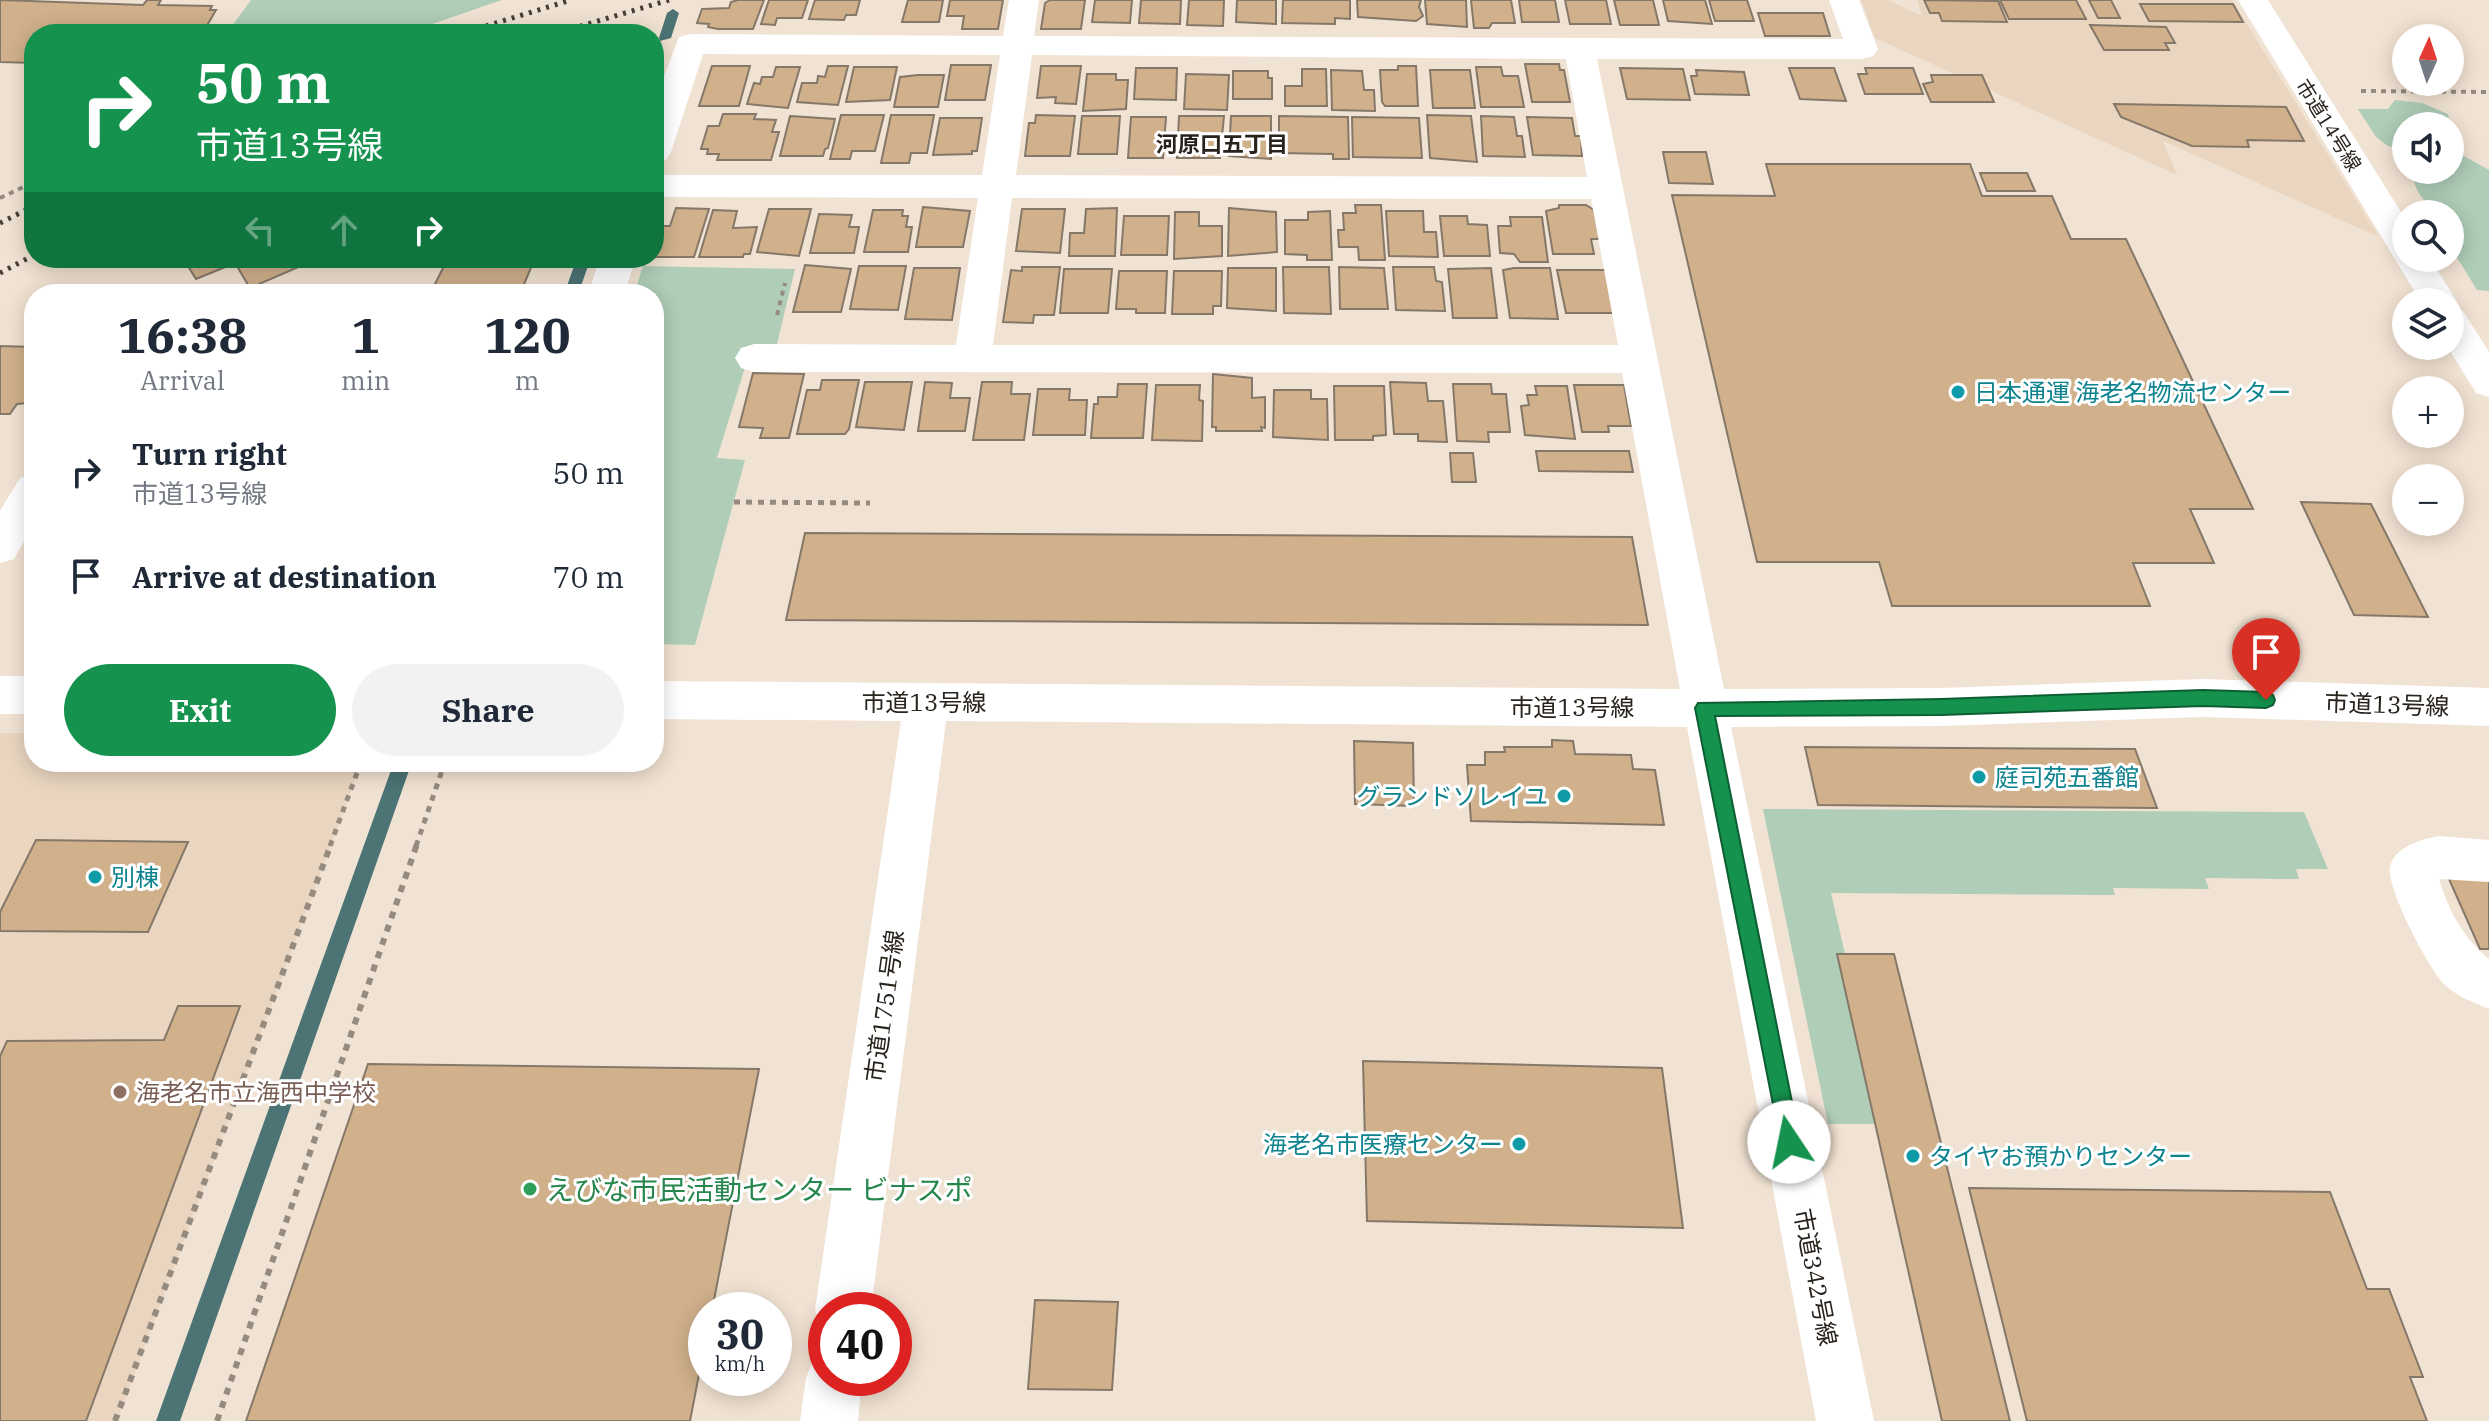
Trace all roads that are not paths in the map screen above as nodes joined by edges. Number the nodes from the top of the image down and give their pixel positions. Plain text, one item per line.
1 (1024, 0) edge
2 (1844, 0) edge
3 (2253, 0) edge
4 (1017, 44) junction
5 (1580, 51) junction
6 (664, 122) edge
7 (664, 186) edge
8 (997, 186) junction
9 (1606, 188) junction
10 (2392, 226) edge
11 (2464, 343) edge
12 (754, 358) dead end
13 (972, 359) junction
14 (1640, 359) junction
15 (2489, 383) edge
16 (24, 515) edge
17 (13, 543) edge
18 (0, 695) edge
19 (24, 695) edge
20 (664, 700) edge
21 (926, 702) junction
22 (2489, 707) edge
23 (1704, 708) junction
24 (2489, 861) edge
25 (2489, 985) edge
26 (845, 1292) edge
27 (832, 1396) edge
28 (829, 1421) edge
29 (1845, 1421) edge

1 - 4 street
2 - 5 street
3 - 10 street, 市道14号線
4 - 5 street
4 - 6 street
4 - 8 street
5 - 9 street, 市道342号線
7 - 8 street
8 - 9 street
8 - 13 street
9 - 14 street, 市道342号線
11 - 15 street
12 - 13 street
13 - 14 street
14 - 23 street, 市道342号線
16 - 17 street
18 - 19 street
20 - 21 street, 市道13号線
21 - 23 street, 市道13号線
21 - 26 street, 市道1751号線
22 - 23 street, 市道13号線
23 - 29 street, 市道342号線
24 - 25 street
27 - 28 street

